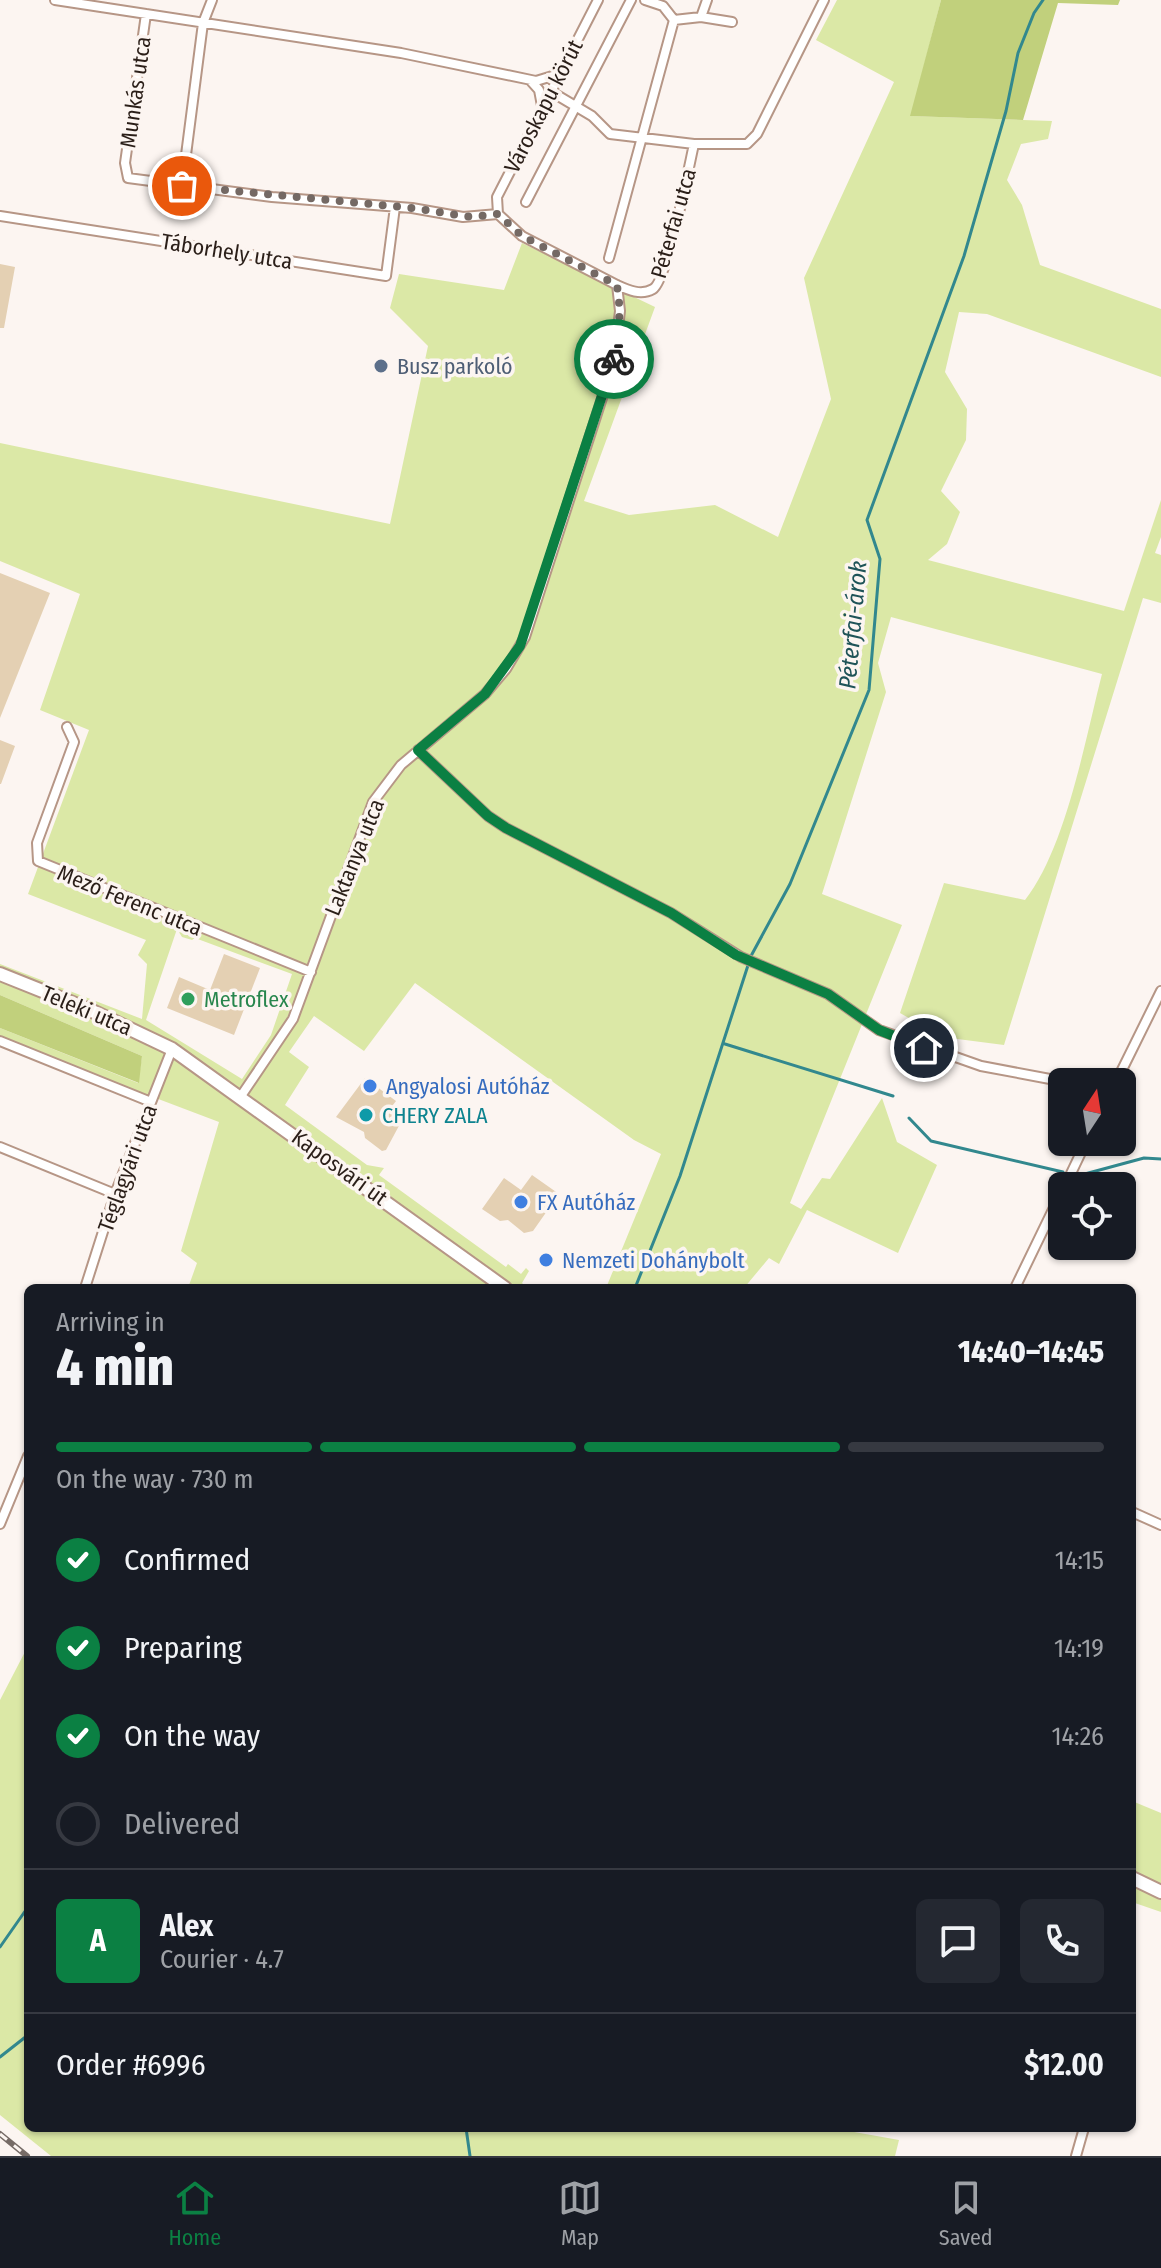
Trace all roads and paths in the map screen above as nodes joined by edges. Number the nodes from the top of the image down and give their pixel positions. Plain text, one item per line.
1 (55, 0) edge
2 (212, 0) edge
3 (598, 0) edge
4 (631, 0) edge
5 (645, 0) edge
6 (707, 0) edge
7 (824, 0) edge
8 (146, 14) junction
9 (701, 17) junction
10 (674, 20) junction
11 (732, 22) dead end
12 (203, 23) junction
13 (559, 74) junction
14 (529, 79) junction
15 (550, 91) junction
16 (576, 105) junction
17 (542, 106) junction
18 (643, 138) junction
19 (694, 144) junction
20 (182, 186) junction
21 (526, 202) dead end
22 (395, 207) junction
23 (498, 214) junction
24 (0, 216) edge
25 (609, 258) dead end
26 (617, 285) junction
27 (67, 727) dead end
28 (418, 750) junction
29 (311, 972) junction
30 (0, 974) edge
31 (1161, 991) edge
32 (0, 1041) edge
33 (172, 1049) junction
34 (1123, 1068) edge
35 (1048, 1079) edge
36 (241, 1096) junction
37 (151, 1102) junction
38 (0, 1147) edge
39 (115, 1194) junction
40 (1048, 1220) edge
41 (86, 1284) edge
42 (500, 1284) edge
43 (1017, 1284) edge
44 (24, 1466) edge
45 (1136, 1514) edge
46 (0, 1524) edge
47 (1161, 1525) edge
48 (1136, 1880) edge
49 (1161, 1892) edge
50 (1083, 2132) edge
51 (1076, 2156) edge

1 - 8 street, Munkás utca
2 - 12 street
3 - 13 street, Városkapu körút
4 - 16 street
5 - 10 street
6 - 9 street
7 - 19 street, Péterfai utca
8 - 12 street, Munkás utca
8 - 20 street, Munkás utca
9 - 10 street
9 - 11 street
10 - 18 street
12 - 14 street, Munkás utca
12 - 20 street
13 - 14 street
13 - 15 street, Városkapu körút
14 - 17 street
15 - 16 street
15 - 17 street, Városkapu körút
16 - 18 street
16 - 21 street
17 - 23 street, Városkapu körút
18 - 19 street
18 - 25 street
19 - 26 street, Péterfai utca
20 - 22 street, Munkás utca
22 - 23 street, Munkás utca
22 - 24 street, Táborhely utca
23 - 26 street
26 - 28 street, Laktanya utca
27 - 29 street, Mező Ferenc utca
28 - 29 street, Laktanya utca
28 - 35 street
29 - 36 street, Laktanya utca
30 - 33 main road, Teleki utca
31 - 34 street
32 - 37 street
33 - 36 main road, Kaposvári út
33 - 37 street, Téglagyári utca
36 - 42 main road, Kaposvári út
37 - 39 street, Téglagyári utca
38 - 39 street
39 - 41 street, Téglagyári utca
40 - 43 street
44 - 46 street
45 - 47 street
48 - 49 main road
50 - 51 street

